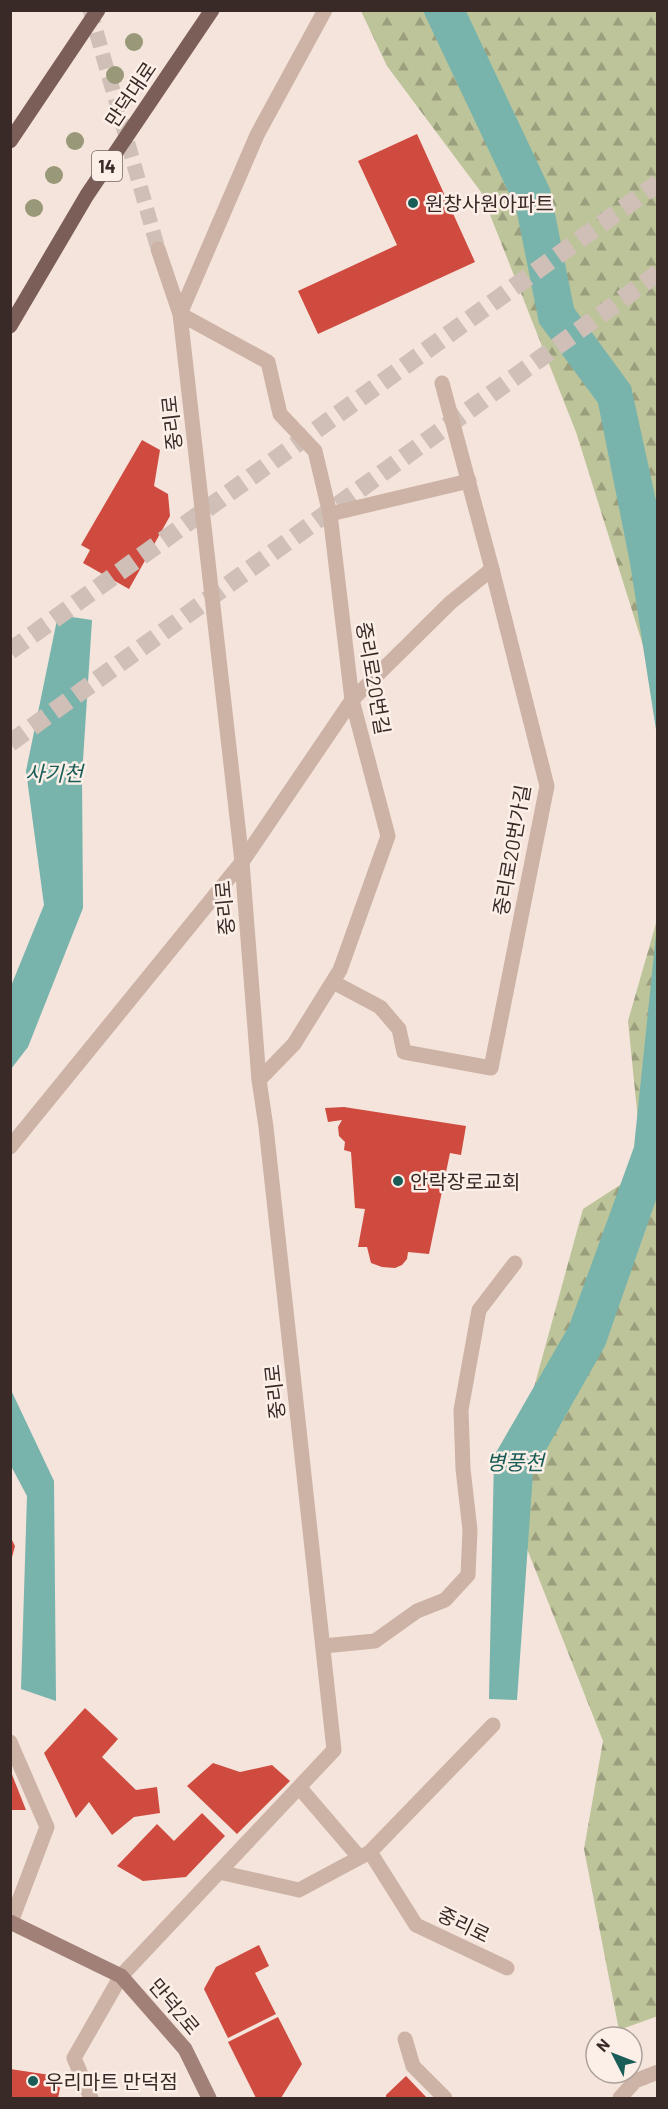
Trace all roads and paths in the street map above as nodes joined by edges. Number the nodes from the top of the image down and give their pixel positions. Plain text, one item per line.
1 (98, 10) edge
2 (212, 10) edge
3 (324, 10) edge
4 (10, 141) edge
5 (158, 249) tunnel mouth
6 (180, 314) junction
7 (10, 326) edge
8 (442, 383) dead end
9 (469, 481) junction
10 (330, 514) junction
11 (492, 568) junction
12 (352, 700) junction
13 (242, 862) junction
14 (333, 982) junction
15 (259, 1080) junction
16 (10, 1147) edge
17 (515, 1263) dead end
18 (323, 1646) junction
19 (493, 1725) dead end
20 (10, 1742) edge
21 (14, 1760) edge
22 (299, 1787) junction
23 (364, 1855) junction
24 (219, 1872) junction
25 (11, 1922) edge
26 (507, 1968) dead end
27 (121, 1976) junction
28 (405, 2039) dead end
29 (657, 2072) edge
30 (91, 2098) edge
31 (209, 2098) edge
32 (446, 2098) edge
33 (620, 2098) edge

1 - 4 main road
2 - 7 main road, 만덕대로 / 14
3 - 6 street, 중리로
5 - 6 street
6 - 10 street, 중리로20번길
6 - 13 street, 중리로
8 - 9 street, 중리로20번가길
9 - 10 street
9 - 11 street, 중리로20번가길
10 - 12 street, 중리로20번길
11 - 12 street
11 - 14 street, 중리로20번가길
12 - 13 street
12 - 14 street, 중리로20번길
13 - 15 street, 중리로
13 - 16 street, 중리로
14 - 15 street, 중리로20번길
15 - 18 street, 중리로
17 - 18 street
18 - 22 street, 중리로
19 - 23 street
20 - 21 street
21 - 25 street
22 - 23 street, 중리로
22 - 24 street, 중리로
23 - 24 street
23 - 26 street, 중리로
24 - 27 street, 중리로
25 - 27 main road, 만덕2로
27 - 30 street, 만덕2로
27 - 31 main road, 만덕2로
28 - 32 street
29 - 33 street

